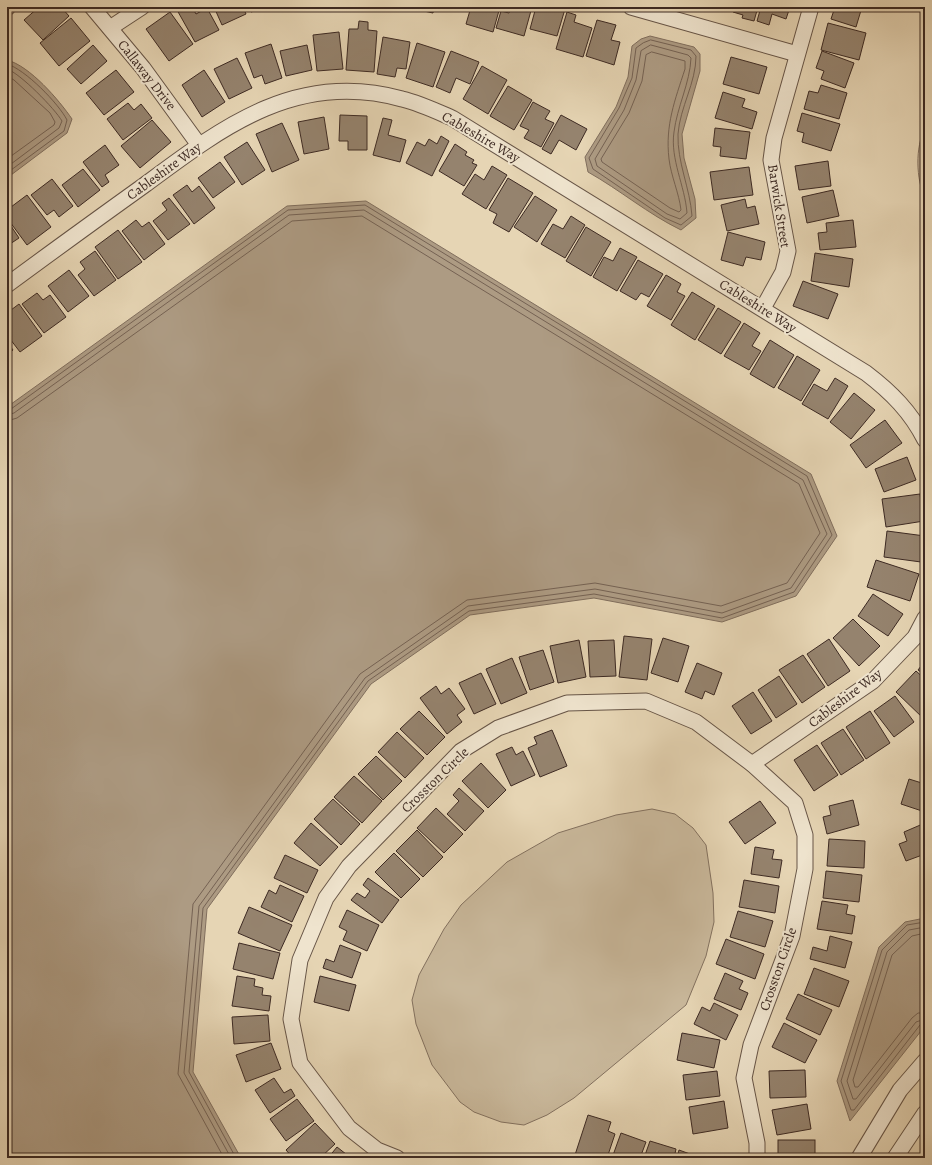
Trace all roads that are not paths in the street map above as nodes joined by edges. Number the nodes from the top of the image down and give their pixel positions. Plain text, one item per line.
1 (92, 7) edge
2 (142, 7) edge
3 (631, 7) edge
4 (811, 7) edge
5 (110, 28) junction
6 (797, 54) junction
7 (199, 145) junction
8 (7, 285) edge
9 (763, 308) junction
10 (925, 440) edge
11 (925, 618) edge
12 (752, 764) junction
13 (925, 1061) edge
14 (925, 1113) edge
15 (397, 1158) edge
16 (757, 1158) edge
17 (859, 1158) edge
18 (895, 1158) edge

1 - 5 street, Callaway Drive
2 - 5 street
3 - 6 street
4 - 6 street, Barwick Street
5 - 7 street, Callaway Drive
6 - 9 street, Barwick Street
7 - 8 street, Cableshire Way
7 - 9 street, Cableshire Way
9 - 10 street, Cableshire Way
11 - 12 street, Cableshire Way
12 - 15 street, Crosston Circle
12 - 16 street, Crosston Circle
13 - 17 street
14 - 18 street

